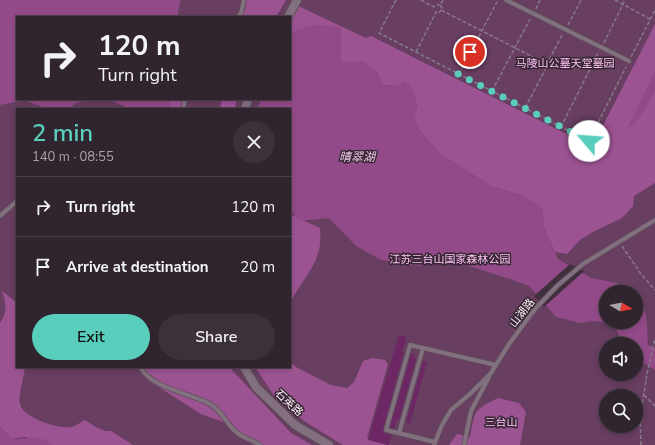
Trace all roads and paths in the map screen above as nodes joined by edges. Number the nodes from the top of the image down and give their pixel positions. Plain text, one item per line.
1 (244, 0) edge
2 (297, 0) edge
3 (396, 0) edge
4 (421, 0) edge
5 (443, 0) edge
6 (498, 0) edge
7 (506, 0) edge
8 (540, 0) edge
9 (576, 0) edge
10 (615, 0) edge
11 (625, 0) edge
12 (580, 2) dead end
13 (623, 4) junction
14 (440, 6) junction
15 (434, 7) junction
16 (441, 10) junction
17 (655, 10) edge
18 (436, 12) junction
19 (533, 14) junction
20 (239, 16) edge
21 (289, 16) edge
22 (650, 19) junction
23 (482, 30) junction
24 (515, 47) junction
25 (601, 47) junction
26 (416, 52) junction
27 (629, 61) junction
28 (543, 62) junction
29 (546, 68) junction
30 (458, 74) junction
31 (492, 92) junction
32 (525, 108) junction
33 (561, 127) junction
34 (16, 202) edge
35 (0, 216) edge
36 (655, 220) edge
37 (618, 241) junction
38 (655, 290) edge
39 (655, 338) edge
40 (423, 348) junction
41 (496, 365) junction
42 (140, 368) edge
43 (245, 368) edge
44 (491, 373) junction
45 (644, 395) junction
46 (655, 406) edge
47 (399, 433) junction
48 (435, 444) edge
49 (260, 445) edge
50 (329, 445) edge
51 (464, 445) edge
52 (641, 445) edge

1 - 20 lane
2 - 21 street
3 - 26 path
4 - 15 path
5 - 14 path
6 - 23 path
7 - 19 lane
8 - 19 path
9 - 12 path
10 - 13 path
11 - 13 path
13 - 22 path
13 - 25 path
14 - 15 path
14 - 16 path
15 - 18 path
16 - 18 path
16 - 23 path
17 - 22 path
18 - 26 path
19 - 24 path
19 - 25 lane
22 - 27 path
23 - 24 path
23 - 30 path
24 - 28 path
24 - 31 path
25 - 27 lane
25 - 33 path
26 - 30 path
27 - 33 path
28 - 29 path
28 - 29 path
29 - 32 path
30 - 31 path
31 - 32 path
32 - 33 path
34 - 35 lane
36 - 37 lane, 山湖路
37 - 38 path
37 - 41 lane, 山湖路
39 - 45 path
40 - 41 lane
40 - 47 lane
40 - 47 lane
41 - 44 lane, 山湖路
42 - 49 lane
43 - 50 street, 石英路
44 - 48 lane, 山湖路
44 - 51 lane
45 - 46 path
45 - 52 path
47 - 48 lane

